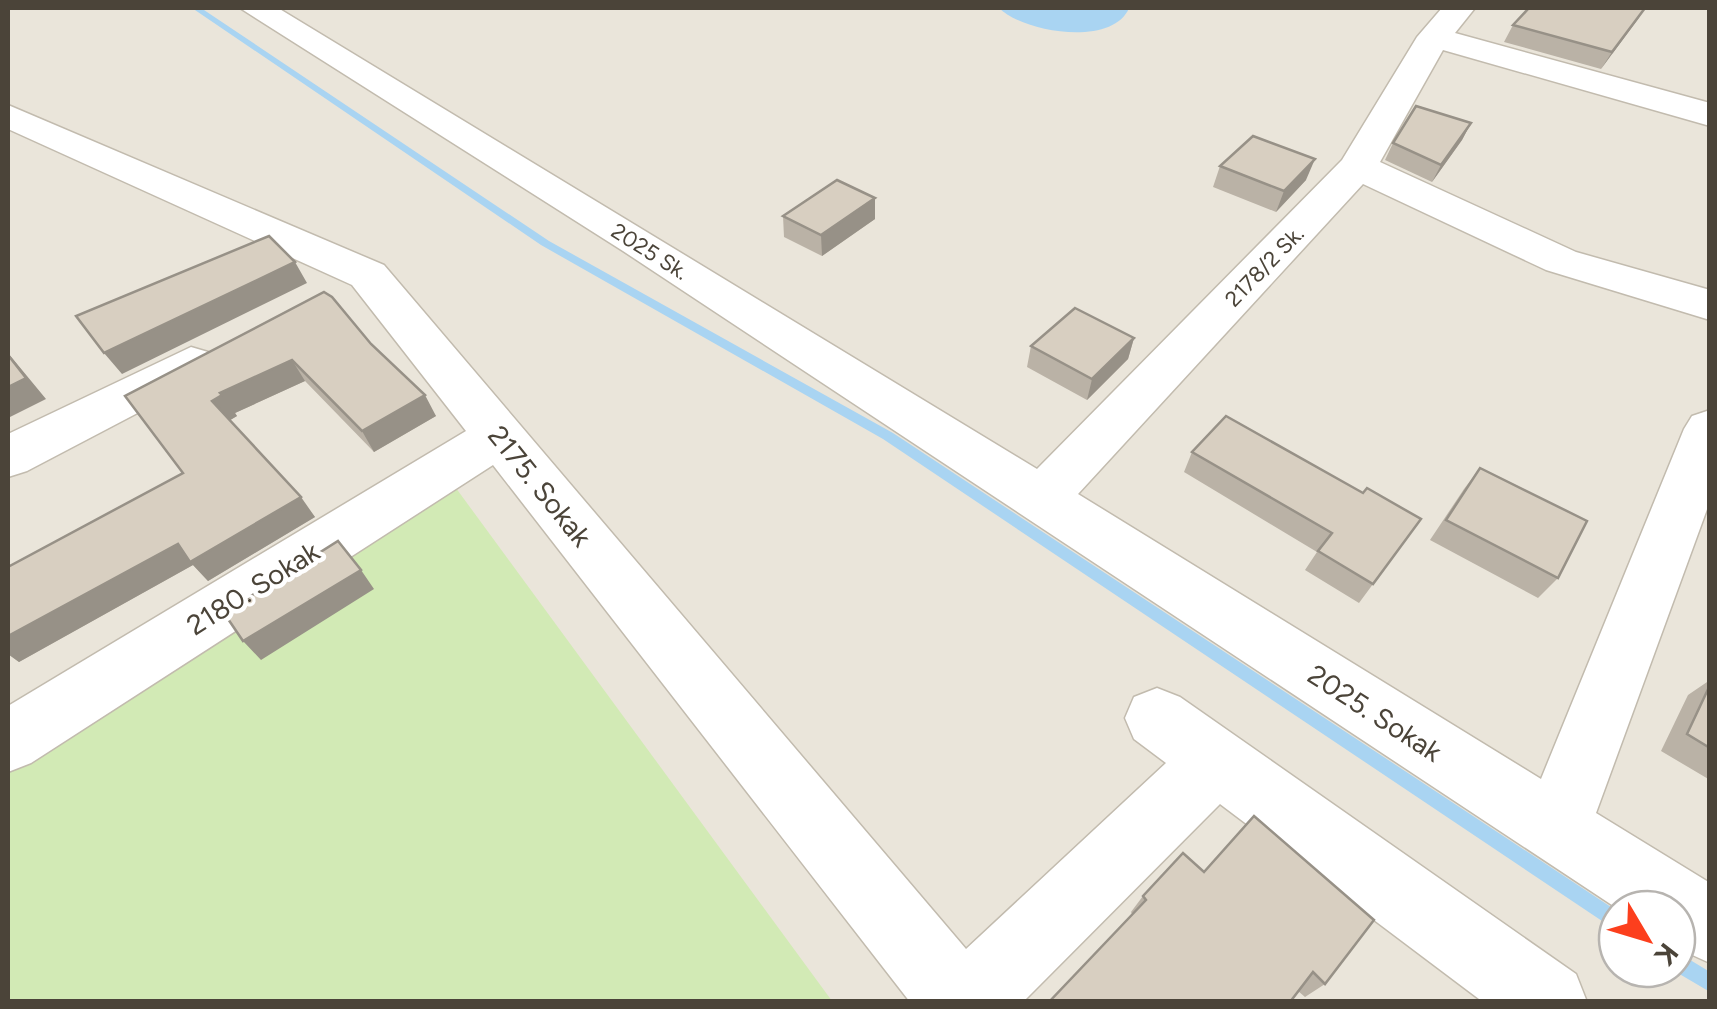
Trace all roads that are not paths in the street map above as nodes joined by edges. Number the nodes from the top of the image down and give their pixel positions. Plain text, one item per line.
1 (256, 8) edge
2 (1447, 22) edge
3 (1710, 115) edge
4 (8, 116) edge
5 (1358, 166) junction
6 (368, 274) junction
7 (316, 301) edge
8 (1710, 305) edge
9 (230, 344) edge
10 (1710, 428) edge
11 (499, 436) junction
12 (8, 457) edge
13 (1040, 501) junction
14 (1157, 718) dead end
15 (8, 741) edge
16 (1216, 761) junction
17 (1556, 828) junction
18 (1710, 926) edge
19 (964, 1002) edge
20 (1548, 1002) edge

1 - 13 street, 2025 Sk.
2 - 3 street
2 - 5 street, 2178/2 Sk.
4 - 6 street, 2175. Sokak
5 - 8 street
5 - 13 street, 2178/2 Sk.
6 - 7 street
6 - 11 street, 2175. Sokak
9 - 12 street
10 - 17 street
11 - 15 street, 2180. Sokak
11 - 19 street, 2175. Sokak
13 - 17 street, 2025. Sokak
14 - 16 street
16 - 19 street
16 - 20 street
17 - 18 street, 2025. Sokak

